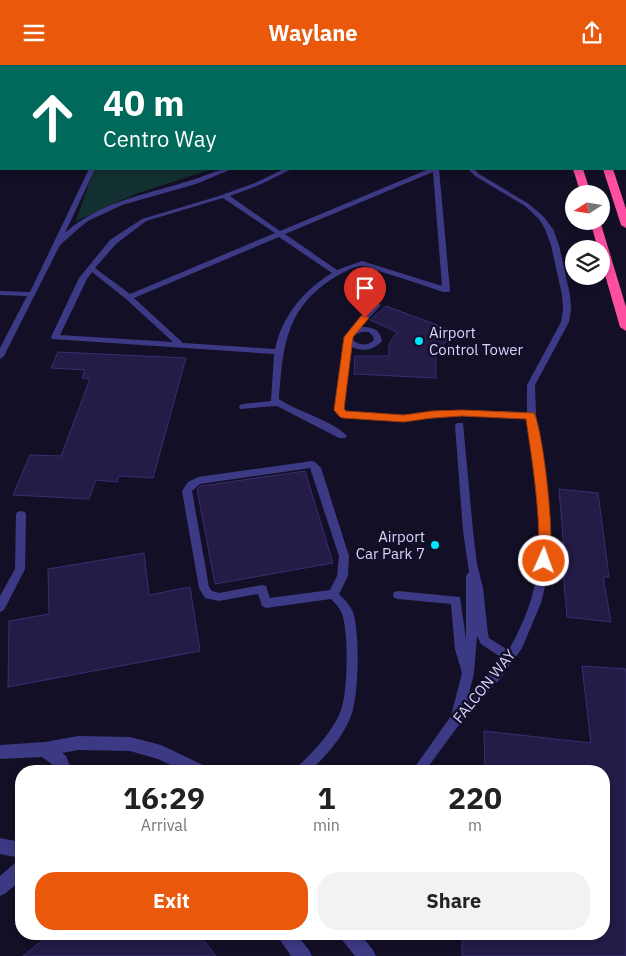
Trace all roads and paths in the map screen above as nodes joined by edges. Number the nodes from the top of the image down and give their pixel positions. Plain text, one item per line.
1 (92, 170) edge
2 (226, 170) edge
3 (288, 170) edge
4 (433, 170) edge
5 (435, 170) edge
6 (472, 170) edge
7 (578, 170) edge
8 (608, 170) edge
9 (583, 185) edge
10 (225, 196) junction
11 (622, 198) edge
12 (626, 225) edge
13 (597, 230) edge
14 (279, 234) junction
15 (56, 245) junction
16 (91, 268) junction
17 (337, 273) junction
18 (0, 293) edge
19 (32, 294) junction
20 (129, 297) junction
21 (377, 305) dead end
22 (626, 327) edge
23 (180, 344) junction
24 (280, 352) junction
25 (0, 356) edge
26 (279, 403) junction
27 (243, 407) dead end
28 (531, 415) junction
29 (460, 425) dead end
30 (342, 436) dead end
31 (20, 515) dead end
32 (472, 564) junction
33 (333, 594) junction
34 (398, 595) dead end
35 (0, 607) edge
36 (509, 657) junction
37 (468, 673) junction
38 (457, 718) junction
39 (44, 749) junction
40 (0, 752) edge
41 (62, 765) edge
42 (187, 765) edge
43 (308, 765) edge
44 (422, 765) edge
45 (0, 847) edge
46 (15, 849) edge
47 (15, 874) edge
48 (0, 887) edge
49 (291, 940) edge
50 (353, 940) edge
51 (303, 956) edge
52 (367, 956) edge

1 - 15 lane
2 - 15 lane
3 - 10 lane
4 - 14 lane
5 - 17 lane
6 - 28 lane, FALCON WAY
7 - 9 highway
8 - 11 highway
10 - 14 lane
10 - 16 lane
11 - 12 highway
13 - 22 highway
14 - 17 lane
14 - 20 lane
15 - 19 lane
16 - 20 lane
16 - 23 lane
17 - 24 lane
18 - 19 lane
19 - 25 lane
20 - 23 lane
21 - 28 lane
23 - 24 lane
24 - 26 lane
26 - 27 lane
26 - 30 lane
28 - 36 lane, FALCON WAY
29 - 32 lane
31 - 35 lane
32 - 36 lane
32 - 37 lane
33 - 33 lane
33 - 43 lane
34 - 37 lane
36 - 38 lane, FALCON WAY
37 - 38 lane
38 - 44 lane, FALCON WAY
39 - 40 street
39 - 41 street
39 - 42 street
45 - 46 street
47 - 48 street
49 - 51 street
50 - 52 street

